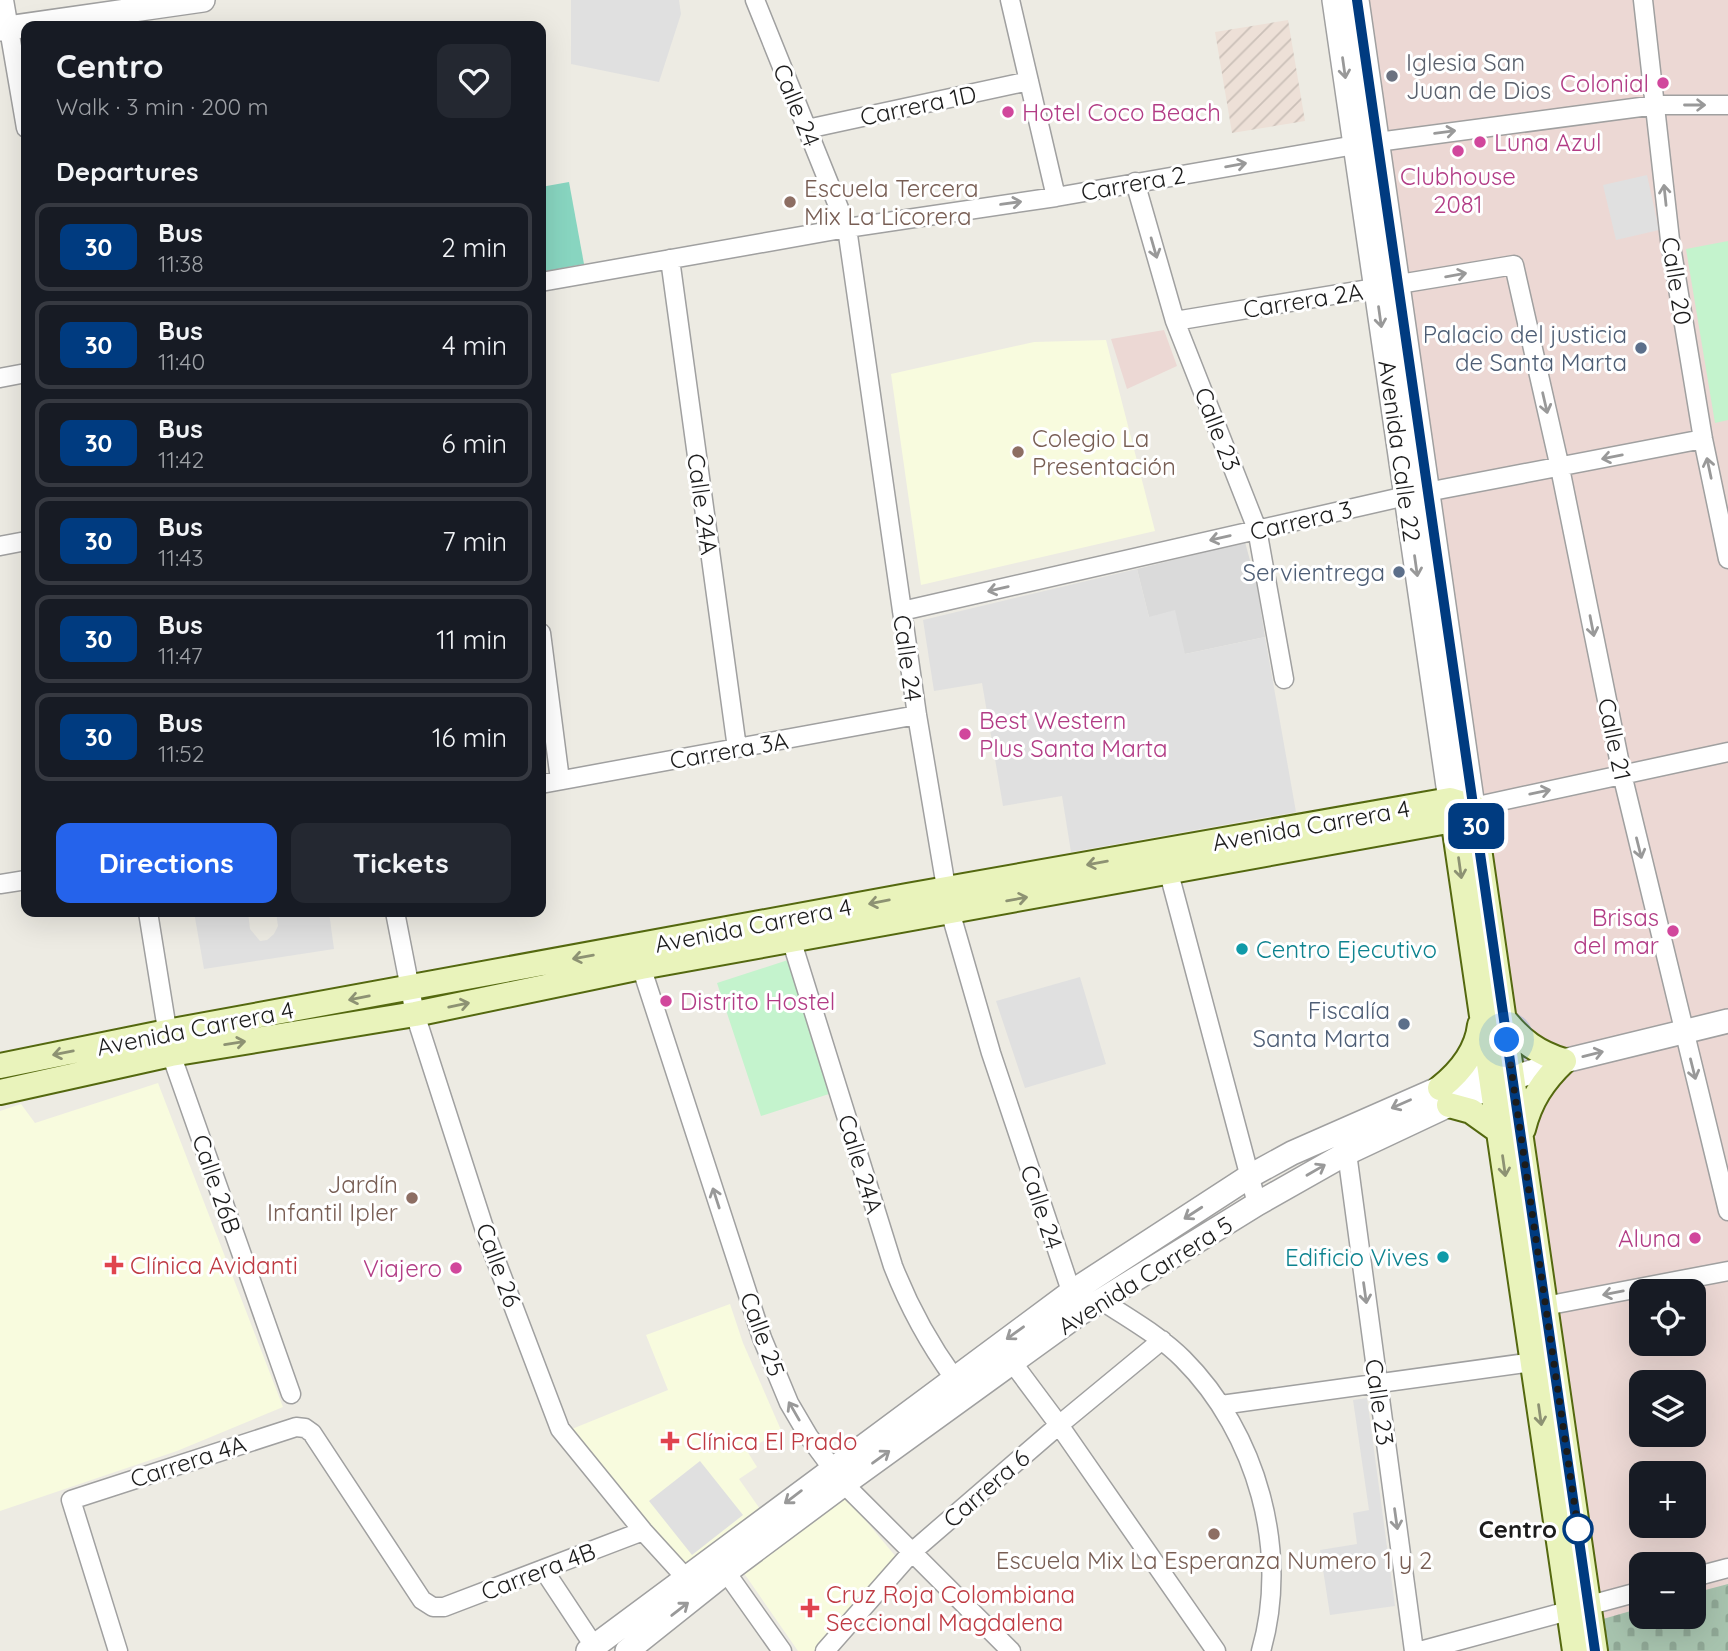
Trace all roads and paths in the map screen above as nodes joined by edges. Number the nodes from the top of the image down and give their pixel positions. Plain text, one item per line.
1 (4, 0) edge
2 (203, 0) edge
3 (755, 0) edge
4 (1010, 0) edge
5 (1334, 0) edge
6 (1357, 0) edge
7 (1643, 0) edge
8 (59, 21) edge
9 (4, 29) edge
10 (1029, 81) junction
11 (1656, 105) junction
12 (1728, 105) edge
13 (21, 106) edge
14 (807, 129) junction
15 (1366, 143) junction
16 (1135, 183) junction
17 (1056, 197) junction
18 (847, 228) junction
19 (670, 259) junction
20 (1514, 265) joint
21 (546, 281) edge
22 (1387, 286) junction
23 (1175, 321) junction
24 (21, 374) edge
25 (0, 377) edge
26 (1703, 439) junction
27 (1560, 468) junction
28 (1417, 494) junction
29 (1257, 529) junction
30 (21, 542) edge
31 (0, 545) edge
32 (1728, 559) edge
33 (902, 611) junction
34 (546, 672) edge
35 (1284, 679) dead end
36 (916, 715) junction
37 (737, 748) junction
38 (1728, 752) edge
39 (1622, 774) junction
40 (560, 780) junction
41 (546, 783) edge
42 (1459, 809) junction
43 (1166, 862) junction
44 (21, 881) edge
45 (0, 884) edge
46 (948, 900) junction
47 (150, 917) edge
48 (396, 917) edge
49 (791, 939) junction
50 (638, 957) junction
51 (411, 988) junction
52 (415, 1014) junction
53 (1493, 1017) junction
54 (1728, 1021) edge
55 (1684, 1032) junction
56 (169, 1043) junction
57 (1564, 1061) junction
58 (0, 1066) edge
59 (1501, 1073) junction
60 (0, 1093) edge
61 (1444, 1096) junction
62 (1510, 1134) junction
63 (1346, 1153) junction
64 (1250, 1176) junction
65 (1257, 1204) junction
66 (1728, 1211) edge
67 (1728, 1270) edge
68 (1101, 1300) junction
69 (1075, 1303) junction
70 (1545, 1306) junction
71 (1162, 1340) junction
72 (1012, 1362) junction
73 (1533, 1362) junction
74 (954, 1378) junction
75 (1378, 1384) junction
76 (291, 1394) dead end
77 (1221, 1405) junction
78 (1059, 1425) junction
79 (837, 1476) junction
80 (643, 1531) junction
81 (912, 1552) junction
82 (1728, 1568) edge
83 (543, 1569) junction
84 (726, 1572) junction
85 (1706, 1574) edge
86 (685, 1577) junction
87 (1629, 1595) edge
88 (433, 1607) joint
89 (1579, 1608) junction
90 (591, 1649) edge
91 (118, 1651) edge
92 (627, 1651) edge
93 (782, 1651) edge
94 (825, 1651) edge
95 (1011, 1651) edge
96 (1216, 1651) edge
97 (1261, 1651) edge
98 (1414, 1651) edge
99 (1420, 1651) edge
100 (1575, 1651) edge
101 (1595, 1651) edge

1 - 9 street
2 - 8 street
3 - 14 street, Calle 24
4 - 10 street
5 -> 15 street, Avenida Calle 22
6 - 15 street, Avenida Calle 22
7 - 11 street, Calle 20
9 - 13 street
10 - 14 street, Carrera 1D
10 - 17 street
11 -> 12 street, Carrera 2
15 -> 11 street, Carrera 2
26 -> 11 street, Calle 20
14 - 18 street, Calle 24
16 -> 15 street, Carrera 2
15 - 22 street, Avenida Calle 22
16 - 17 street, Carrera 2
16 -> 23 street, Calle 23
18 -> 17 street, Carrera 2
18 - 19 street, Carrera 2
18 - 33 street, Calle 24
19 - 21 street, Carrera 2
19 - 37 street, Calle 24A
22 -> 20 street, Carrera 2A
20 -> 27 street, Calle 21
22 - 23 street, Carrera 2A
22 - 28 street, Avenida Calle 22
23 - 29 street, Calle 23
24 - 25 street
26 -> 27 street, Carrera 3
32 -> 26 street, Calle 20
27 - 28 street, Carrera 3
27 -> 39 street, Calle 21
28 - 29 street, Carrera 3
28 - 42 street, Avenida Calle 22
29 -> 33 street, Carrera 3
29 - 35 street, Calle 23
30 - 31 street
33 - 36 street, Calle 24
34 - 40 street
36 - 37 street, Carrera 3A
36 - 46 street, Calle 24
37 - 40 street, Carrera 3A
38 - 39 street
42 -> 39 street
39 -> 55 street, Calle 21
40 - 41 street, Carrera 3A
42 - 43 main road, Avenida Carrera 4
42 - 53 main road, Avenida Calle 22
43 - 46 main road, Avenida Carrera 4
43 - 64 street
44 - 45 street
46 - 49 main road, Avenida Carrera 4
46 -> 50 main road, Avenida Carrera 4
46 - 69 street, Calle 24
47 - 56 street, Calle 26B
48 - 51 street, Calle 26
49 - 50 main road, Avenida Carrera 4
49 - 74 street, Calle 24A
50 -> 51 main road, Avenida Carrera 4
52 -> 50 main road, Avenida Carrera 4
79 -> 50 street, Calle 25
51 - 52 street, Calle 26
51 -> 56 main road, Avenida Carrera 4
56 -> 52 main road, Avenida Carrera 4
52 - 80 street, Calle 26
53 - 57 main road
53 - 59 main road, Avenida Calle 22
53 - 61 main road
54 - 55 street, Avenida Carrera 5
57 -> 55 street, Avenida Carrera 5
55 -> 66 street, Calle 21
56 -> 58 main road, Avenida Carrera 4
56 - 60 main road, Avenida Carrera 4
56 - 76 street, Calle 26B
57 - 59 street, Avenida Carrera 5
57 - 62 main road
59 - 61 street, Avenida Carrera 5
59 - 62 main road, Avenida Calle 22
61 - 62 main road
61 - 63 street, Avenida Carrera 5
61 -> 64 street, Avenida Carrera 5
62 - 70 main road, Avenida Calle 22
62 -> 73 main road, Avenida Calle 22
65 -> 63 street, Avenida Carrera 5
63 -> 75 street, Calle 23
64 - 65 street
64 -> 69 street, Avenida Carrera 5
65 - 68 street, Avenida Carrera 5
67 -> 70 street
68 - 69 street, Avenida Carrera 5
68 - 71 street
69 - 72 street, Avenida Carrera 5
69 -> 74 street, Avenida Carrera 5
70 - 89 main road, Avenida Calle 22
71 - 77 street
71 - 78 street, Carrera 6
72 - 78 street
79 -> 72 street, Avenida Carrera 5
73 - 75 street
73 -> 89 main road, Avenida Calle 22
74 - 79 street, Avenida Carrera 5
75 - 77 street
75 -> 98 street, Calle 23
77 - 97 street
78 - 81 street, Carrera 6
78 - 96 street
79 - 81 street, Calle 25
79 - 84 street, Avenida Carrera 5
79 -> 86 street, Avenida Carrera 5
80 - 83 street, Carrera 4B
80 - 86 street, Calle 26
81 - 94 street, Carrera 6
81 - 95 street, Calle 25
82 - 85 street
83 - 88 street, Carrera 4B
83 - 90 street
92 -> 84 street, Avenida Carrera 5
84 - 93 street
86 - 90 street, Avenida Carrera 5
87 - 89 street
88 - 91 street, Carrera 4A
89 - 99 street
89 - 100 main road, Avenida Calle 22
89 - 101 main road, Avenida Calle 22

